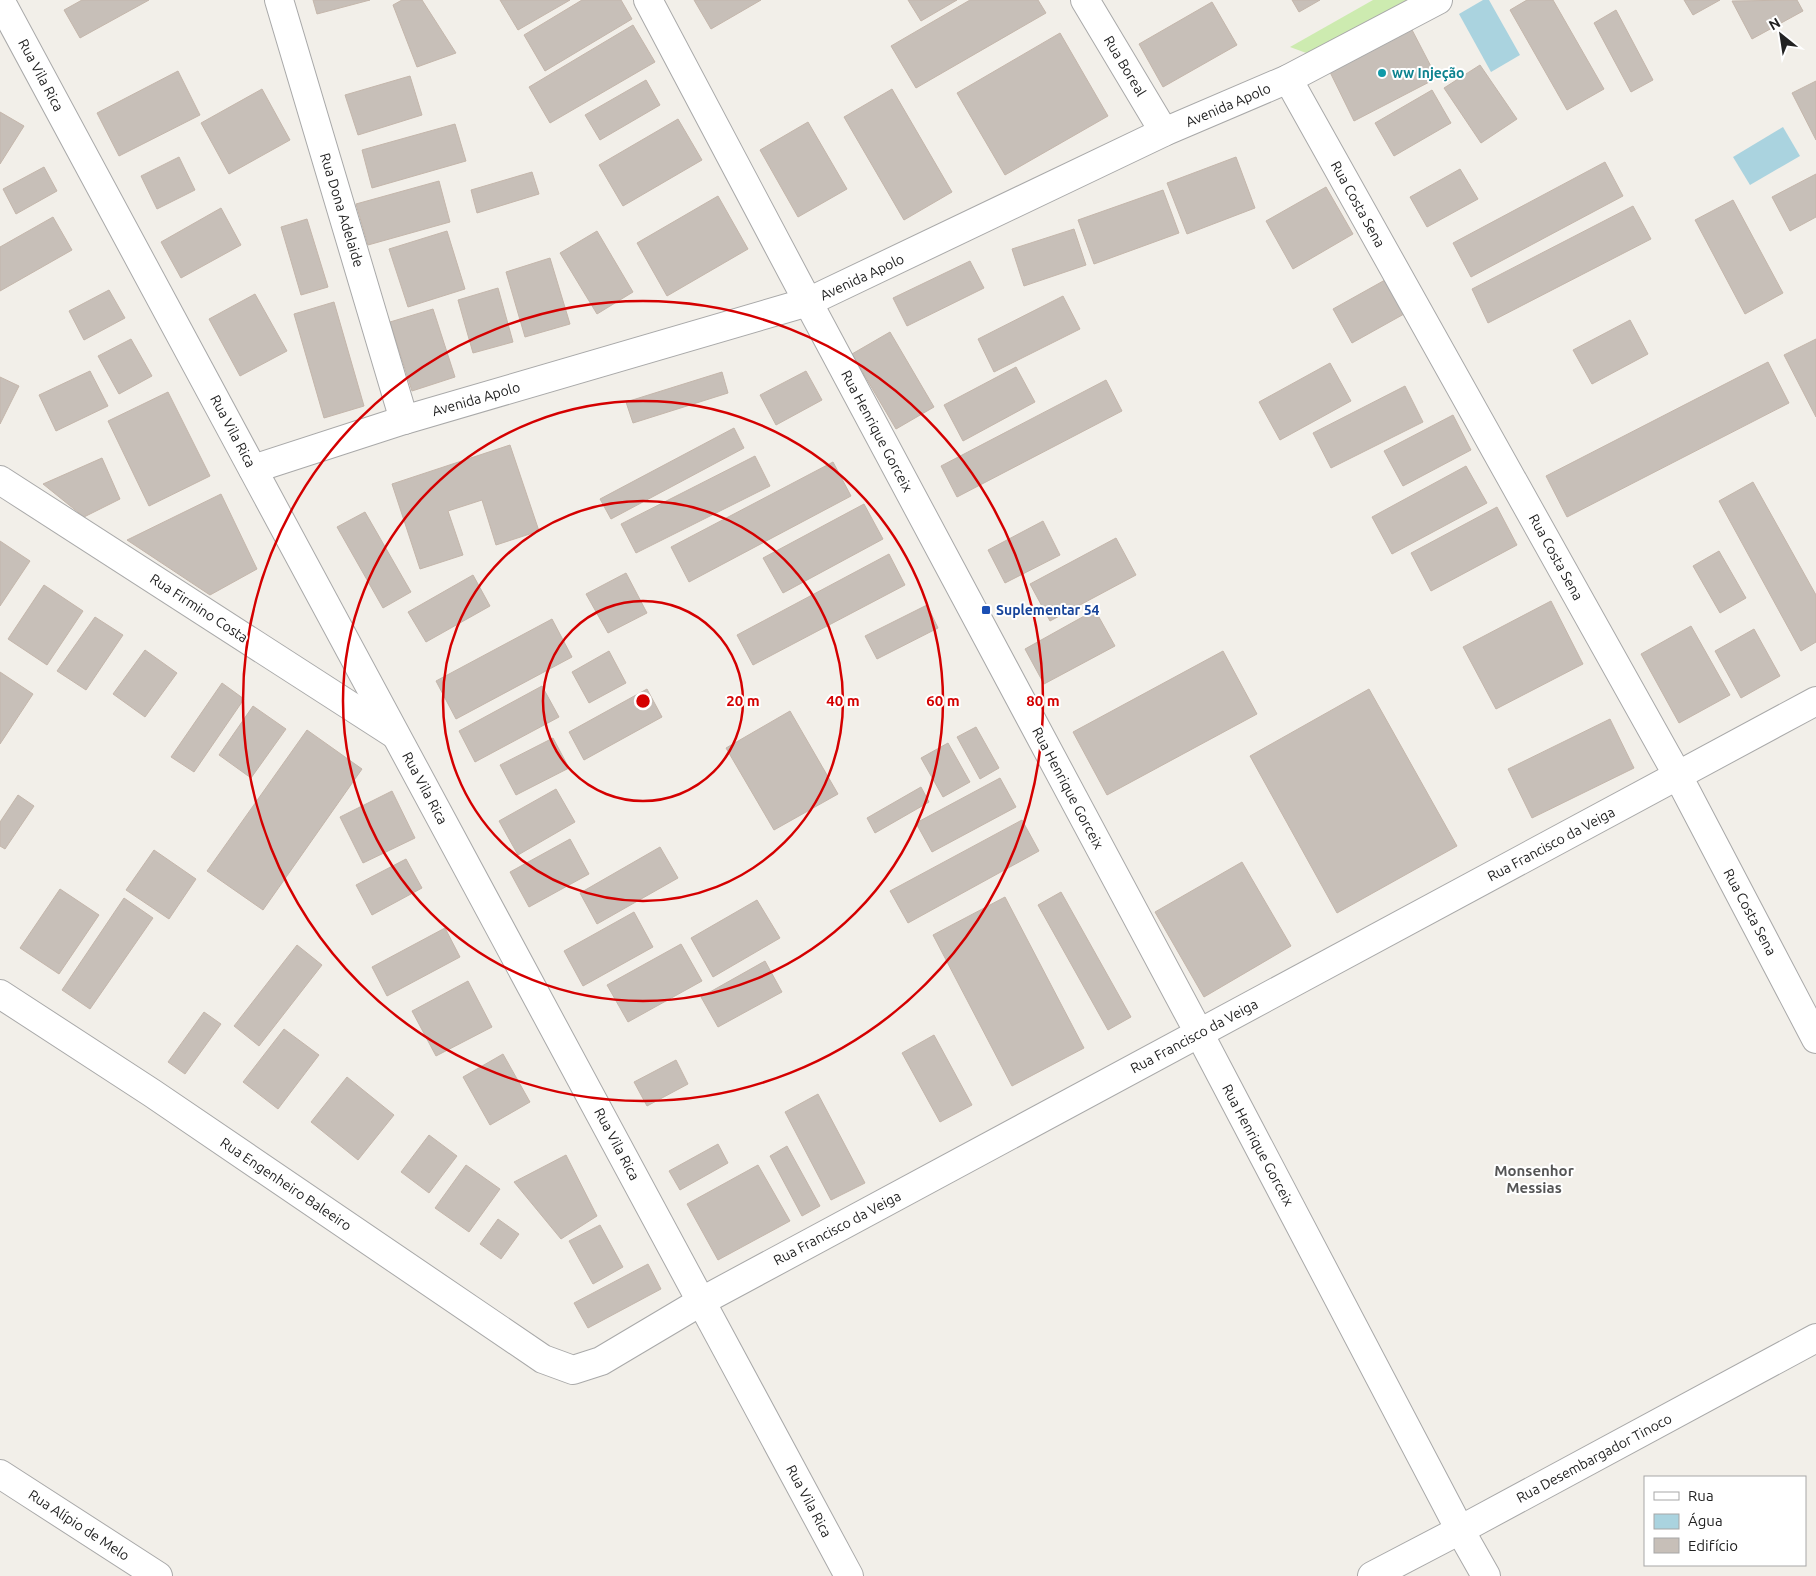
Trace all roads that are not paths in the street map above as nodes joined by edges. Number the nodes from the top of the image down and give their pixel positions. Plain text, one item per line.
1 (0, 0) edge
2 (279, 0) edge
3 (648, 0) edge
4 (1085, 0) edge
5 (1438, 0) edge
6 (1288, 79) junction
7 (1164, 132) junction
8 (808, 302) junction
9 (404, 420) junction
10 (253, 470) junction
11 (0, 480) edge
12 (1816, 702) edge
13 (398, 736) junction
14 (1678, 776) junction
15 (0, 994) edge
16 (1199, 1034) junction
17 (1816, 1039) edge
18 (702, 1301) junction
19 (1816, 1338) edge
20 (573, 1370) joint
21 (0, 1474) edge
22 (1460, 1530) junction
23 (158, 1576) edge
24 (849, 1576) edge
25 (1372, 1576) edge
26 (1486, 1576) edge

1 - 10 street, Rua Vila Rica
2 - 9 street, Rua Dona Adelaide
3 - 8 street, Rua Henrique Gorceix
4 - 7 street, Rua Boreal
5 - 6 street, Avenida Apolo
6 - 7 street, Avenida Apolo
6 - 14 street, Rua Costa Sena
7 - 8 street, Avenida Apolo
8 - 9 street, Avenida Apolo
8 - 16 street, Rua Henrique Gorceix
9 - 10 street, Avenida Apolo
10 - 13 street, Rua Vila Rica
11 - 13 street, Rua Firmino Costa
12 - 14 street, Rua Francisco da Veiga
13 - 18 street, Rua Vila Rica
14 - 16 street, Rua Francisco da Veiga
14 - 17 street, Rua Costa Sena
15 - 20 street, Rua Engenheiro Baleeiro
16 - 18 street, Rua Francisco da Veiga
16 - 22 street, Rua Henrique Gorceix
18 - 20 street, Rua Francisco da Veiga
18 - 24 street, Rua Vila Rica
19 - 22 street, Rua Desembargador Tinoco
21 - 23 street, Rua Alípio de Melo
22 - 25 street, Rua Desembargador Tinoco
22 - 26 street, Rua Henrique Gorceix

